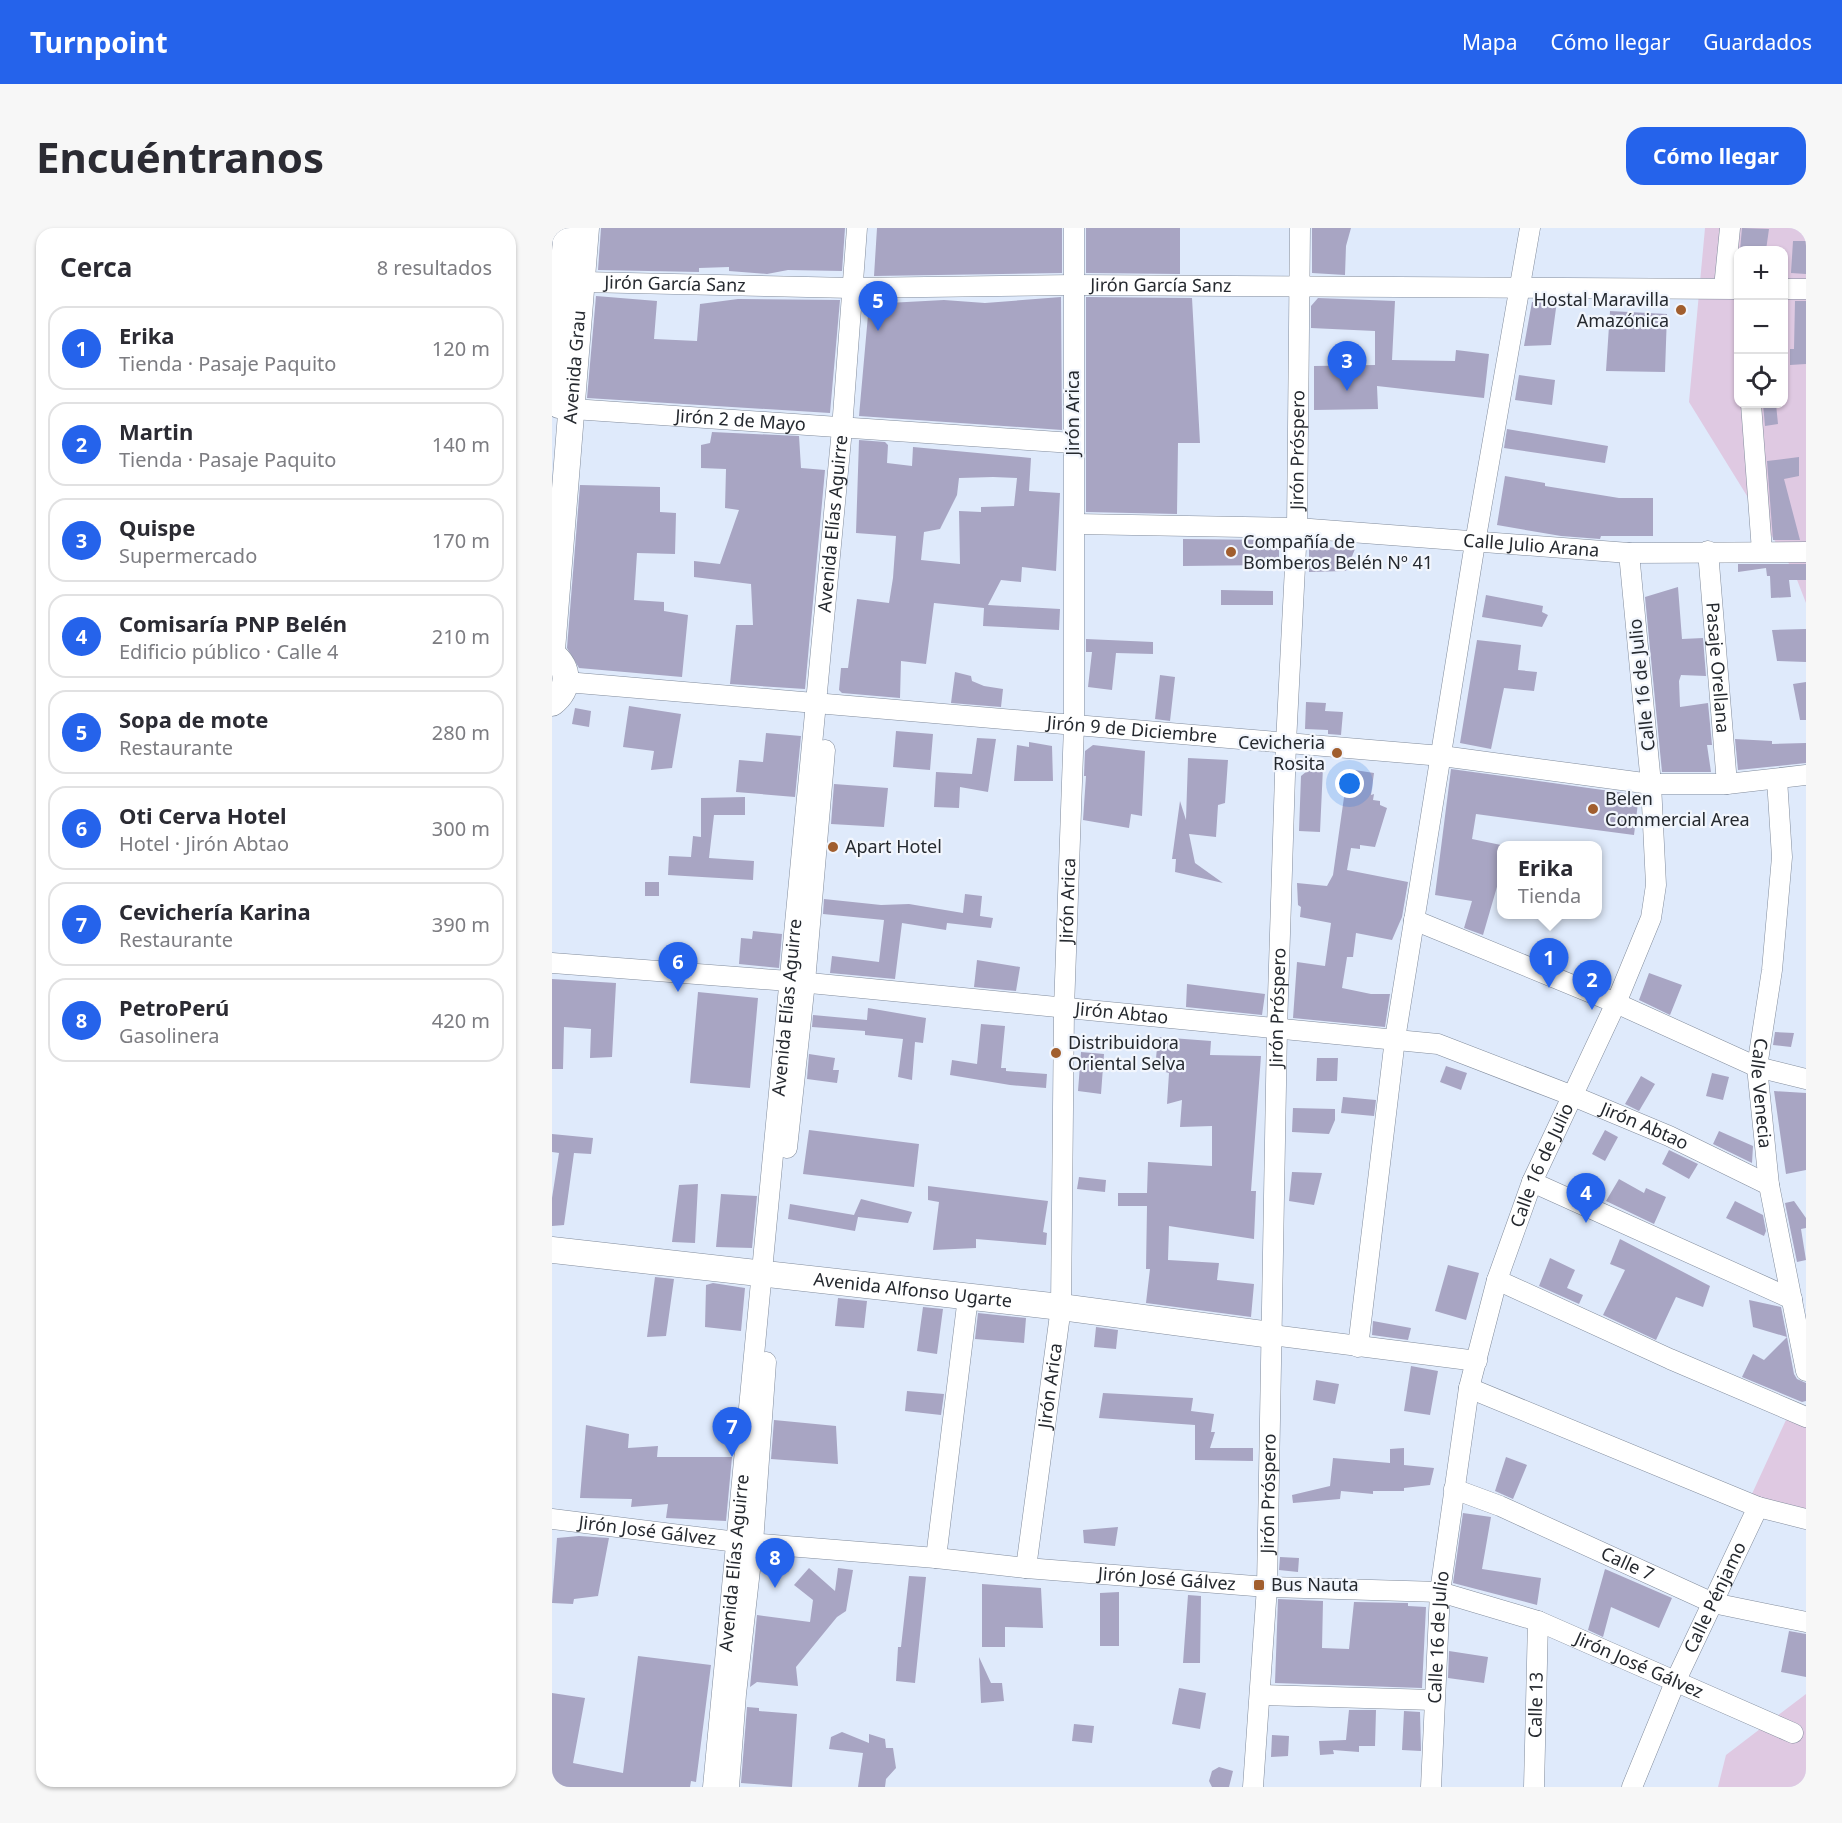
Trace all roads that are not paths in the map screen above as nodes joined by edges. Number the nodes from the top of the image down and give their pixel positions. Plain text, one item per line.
1 (567, 228) edge
2 (586, 228) edge
3 (857, 228) edge
4 (868, 228) edge
5 (1074, 228) edge
6 (1300, 228) edge
7 (1530, 228) edge
8 (1730, 228) edge
9 (566, 284) edge
10 (1074, 285) junction
11 (1299, 286) junction
12 (1521, 287) junction
13 (857, 288) junction
14 (1731, 288) edge
15 (1788, 289) edge
16 (1806, 289) edge
17 (558, 405) edge
18 (1750, 408) edge
19 (848, 429) junction
20 (1073, 443) junction
21 (1076, 524) junction
22 (1297, 528) junction
23 (1475, 543) junction
24 (1708, 551) junction
25 (1762, 551) junction
26 (1806, 552) edge
27 (1629, 553) junction
28 (552, 652) edge
29 (566, 682) junction
30 (552, 703) edge
31 (822, 703) junction
32 (1074, 725) junction
33 (1286, 743) junction
34 (1442, 756) junction
35 (1806, 775) edge
36 (1777, 779) junction
37 (1651, 784) junction
38 (1727, 784) junction
39 (1414, 920) junction
40 (552, 963) edge
41 (797, 981) junction
42 (1616, 1003) junction
43 (1064, 1009) junction
44 (1277, 1029) junction
45 (1395, 1039) junction
46 (1757, 1067) junction
47 (1806, 1079) edge
48 (1573, 1096) junction
49 (1532, 1182) junction
50 (1769, 1185) junction
51 (552, 1250) edge
52 (767, 1275) junction
53 (1497, 1280) junction
54 (968, 1297) junction
55 (1792, 1299) junction
56 (1061, 1307) junction
57 (1272, 1335) junction
58 (1359, 1347) junction
59 (1477, 1361) junction
60 (1806, 1371) edge
61 (1469, 1388) junction
62 (1806, 1417) edge
63 (1454, 1489) junction
64 (1758, 1507) junction
65 (552, 1519) edge
66 (1806, 1519) edge
67 (745, 1543) junction
68 (936, 1558) junction
69 (1026, 1568) junction
70 (1267, 1587) junction
71 (1440, 1592) junction
72 (1713, 1603) junction
73 (1538, 1621) junction
74 (1806, 1622) edge
75 (1676, 1680) junction
76 (1261, 1695) junction
77 (1434, 1700) junction
78 (1793, 1733) dead end
79 (721, 1787) edge
80 (1253, 1787) edge
81 (1431, 1787) edge
82 (1534, 1787) edge
83 (1632, 1787) edge

1 - 9 main road, Avenida Grau
2 - 9 main road, Avenida Grau
3 - 13 street, Avenida Elías Aguirre
4 - 13 street, Avenida Elías Aguirre
5 - 10 street, Jirón Arica
6 - 11 street, Jirón Próspero
7 - 12 street
8 - 14 street
9 - 13 street, Jirón García Sanz
9 - 17 main road, Avenida Grau
10 - 11 street, Jirón García Sanz
10 - 13 street, Jirón García Sanz
10 - 20 street, Jirón Arica
11 - 12 street, Jirón García Sanz
11 - 22 street, Jirón Próspero
12 - 14 street, Jirón García Sanz
12 - 23 street
13 - 19 street, Avenida Elías Aguirre
15 - 16 street
17 - 19 street, Jirón 2 de Mayo
17 - 28 main road, Avenida Grau
18 - 25 street
19 - 20 street, Jirón 2 de Mayo
19 - 31 street, Avenida Elías Aguirre
20 - 21 street, Jirón Arica
21 - 22 street, Calle Julio Arana
21 - 32 street, Jirón Arica
22 - 23 street, Calle Julio Arana
22 - 33 street, Jirón Próspero
23 - 27 street, Calle Julio Arana
23 - 34 street
24 - 25 street, Calle Julio Arana
24 - 27 street, Calle Julio Arana
24 - 38 street, Pasaje Orellana
25 - 26 street, Calle Julio Arana
27 - 37 street, Calle 16 de Julio
28 - 29 main road
29 - 30 main road
29 - 31 street, Jirón 9 de Diciembre
31 - 32 street, Jirón 9 de Diciembre
31 - 41 street, Avenida Elías Aguirre
32 - 33 street, Jirón 9 de Diciembre
32 - 43 street, Jirón Arica
33 - 34 street, Jirón 9 de Diciembre
33 - 44 street, Jirón Próspero
34 - 37 street, Jirón 9 de Diciembre
34 - 39 street
35 - 36 street, Jirón 9 de Diciembre
36 - 38 street, Jirón 9 de Diciembre
36 - 46 street, Calle Venecia
37 - 38 street, Jirón 9 de Diciembre
37 - 42 street, Calle 16 de Julio
39 - 42 street
39 - 45 street
40 - 41 street, Jirón Abtao
41 - 43 street, Jirón Abtao
41 - 52 street, Avenida Elías Aguirre
42 - 46 street
42 - 48 street, Calle 16 de Julio
43 - 44 street, Jirón Abtao
43 - 56 street, Jirón Arica
44 - 45 street, Jirón Abtao
44 - 57 street, Jirón Próspero
45 - 48 street, Jirón Abtao
45 - 58 street
46 - 47 street
46 - 50 street, Calle Venecia
48 - 49 street, Calle 16 de Julio
48 - 50 street, Jirón Abtao
49 - 53 street, Calle 16 de Julio
49 - 55 street
50 - 55 street, Calle Venecia
51 - 52 main road, Avenida Alfonso Ugarte
52 - 54 main road, Avenida Alfonso Ugarte
52 - 67 street, Avenida Elías Aguirre
53 - 59 street, Calle 16 de Julio
53 - 62 street
54 - 56 main road, Avenida Alfonso Ugarte
54 - 68 street
55 - 60 street, Calle Venecia
56 - 57 main road, Avenida Alfonso Ugarte
56 - 69 street, Jirón Arica
57 - 58 street
57 - 70 street, Jirón Próspero
58 - 59 street
59 - 61 street, Calle 16 de Julio
61 - 63 street, Calle 16 de Julio
61 - 64 street
63 - 71 street, Calle 16 de Julio
63 - 72 street, Calle 7
64 - 66 street
64 - 72 street, Calle Pénjamo
65 - 67 street, Jirón José Gálvez
67 - 68 street, Jirón José Gálvez
67 - 79 street, Avenida Elías Aguirre
68 - 69 street, Jirón José Gálvez
69 - 70 street, Jirón José Gálvez
70 - 71 street, Jirón José Gálvez
70 - 76 street, Jirón Próspero
71 - 73 street, Jirón José Gálvez
71 - 77 street, Calle 16 de Julio
72 - 74 street, Calle 7
72 - 75 street, Calle Pénjamo
73 - 75 street, Jirón José Gálvez
73 - 82 street, Calle 13
75 - 78 street, Jirón José Gálvez
75 - 83 street, Calle Pénjamo
76 - 77 street
76 - 80 street, Jirón Próspero
77 - 81 street, Calle 16 de Julio

